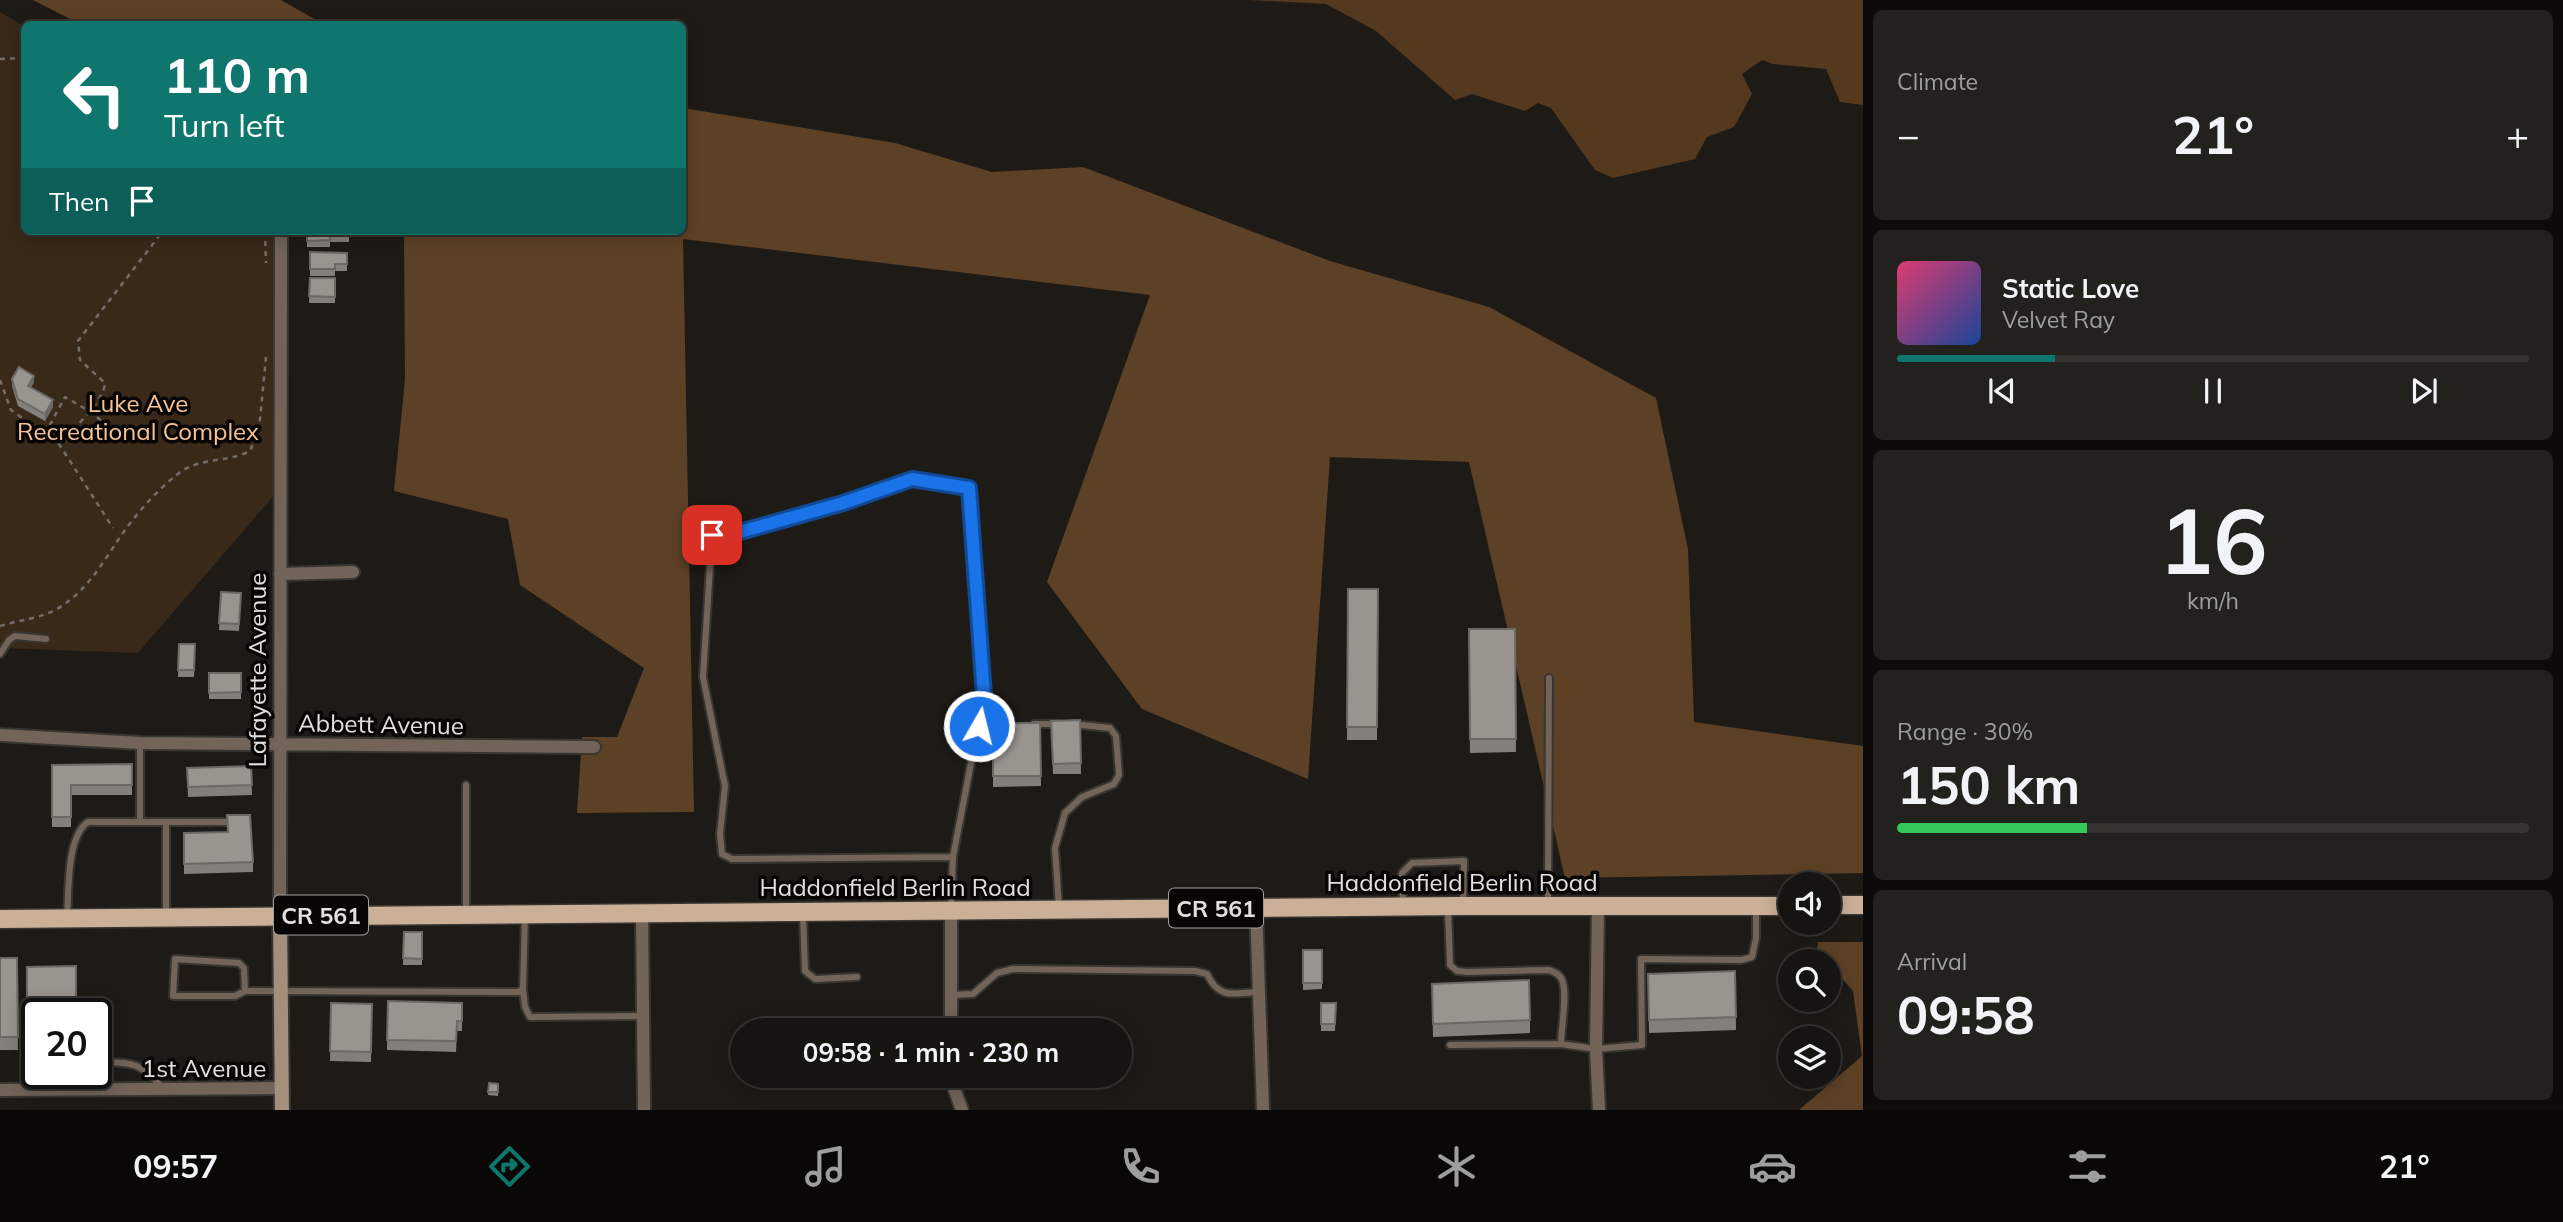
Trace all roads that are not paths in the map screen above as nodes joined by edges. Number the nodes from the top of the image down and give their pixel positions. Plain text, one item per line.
1 (281, 235) edge
2 (352, 572) dead end
3 (280, 575) junction
4 (46, 639) dead end
5 (0, 654) edge
6 (1549, 678) dead end
7 (1030, 724) edge
8 (1004, 725) edge
9 (979, 726) junction
10 (0, 735) edge
11 (140, 743) junction
12 (280, 744) junction
13 (594, 747) dead end
14 (466, 785) dead end
15 (140, 822) junction
16 (166, 822) junction
17 (244, 822) edge
18 (953, 858) junction
19 (1548, 905) junction
20 (1841, 905) edge
21 (1863, 905) edge
22 (1403, 906) junction
23 (1456, 906) junction
24 (1756, 906) junction
25 (1778, 906) edge
26 (1256, 907) junction
27 (1598, 907) junction
28 (1059, 910) junction
29 (951, 911) junction
30 (803, 912) junction
31 (642, 913) junction
32 (466, 914) junction
33 (525, 914) junction
34 (280, 915) junction
35 (166, 916) junction
36 (67, 918) junction
37 (0, 919) edge
38 (857, 977) dead end
39 (523, 989) junction
40 (245, 991) junction
41 (281, 992) junction
42 (1259, 992) junction
43 (951, 995) junction
44 (642, 1016) junction
45 (951, 1018) edge
46 (1561, 1044) junction
47 (1450, 1045) dead end
48 (1596, 1049) junction
49 (112, 1062) edge
50 (282, 1088) junction
51 (954, 1088) edge
52 (163, 1089) junction
53 (0, 1090) edge
54 (29, 1090) joint
55 (282, 1110) edge
56 (644, 1110) edge
57 (962, 1110) edge
58 (1263, 1110) edge
59 (1599, 1110) edge

1 - 3 street, Lafayette Avenue
2 - 3 street
3 - 12 street, Lafayette Avenue
4 - 5 lane
6 - 19 lane
7 - 28 lane
8 - 9 lane
9 - 18 lane
9 - 18 lane
10 - 11 street, Abbett Avenue
11 - 12 street, Abbett Avenue
11 - 15 lane
12 - 13 street, Abbett Avenue
12 - 34 street, Lafayette Avenue
14 - 32 lane
15 - 16 lane
15 - 36 lane
16 - 17 lane
16 - 35 lane
18 - 29 lane
19 - 23 main road, Haddonfield Berlin Road / CR 561
19 - 27 main road, Haddonfield Berlin Road / CR 561
20 - 21 main road
22 - 23 main road, Haddonfield Berlin Road / CR 561
22 - 23 lane
22 - 26 main road, Haddonfield Berlin Road / CR 561
23 - 46 lane
24 - 25 main road, Haddonfield Berlin Road / CR 561
24 - 27 main road, Haddonfield Berlin Road / CR 561
24 - 48 lane
26 - 28 main road, Haddonfield Berlin Road / CR 561
26 - 42 street
27 - 48 street
28 - 29 main road, Haddonfield Berlin Road / CR 561
29 - 30 main road, Haddonfield Berlin Road / CR 561
29 - 43 street
30 - 31 main road, Haddonfield Berlin Road / CR 561
30 - 38 lane
31 - 33 main road, Haddonfield Berlin Road / CR 561
31 - 44 street
32 - 33 main road, Haddonfield Berlin Road / CR 561
32 - 34 main road, Haddonfield Berlin Road / CR 561
33 - 39 lane
34 - 35 main road, Haddonfield Berlin Road / CR 561
34 - 41 street, Lafayette Avenue
35 - 36 main road, Haddonfield Berlin Road / CR 561
36 - 37 main road, Haddonfield Berlin Road / CR 561
39 - 41 lane
39 - 44 lane
40 - 40 lane
40 - 41 lane
41 - 50 street, Lafayette Avenue
42 - 43 lane
42 - 58 street
43 - 45 street
44 - 56 street
46 - 47 lane
46 - 48 lane
48 - 59 street
49 - 52 lane
50 - 52 street, 1st Avenue
50 - 55 street, Lafayette Avenue
51 - 57 street
52 - 54 street, 1st Avenue
53 - 54 street, 1st Avenue

